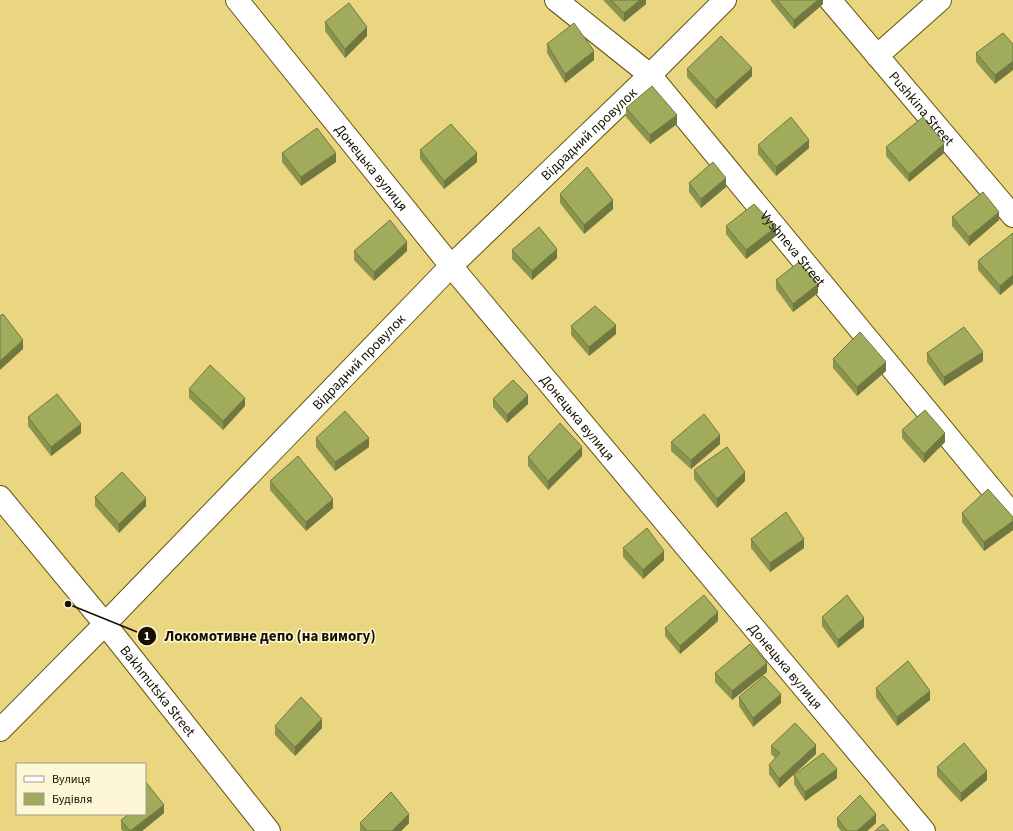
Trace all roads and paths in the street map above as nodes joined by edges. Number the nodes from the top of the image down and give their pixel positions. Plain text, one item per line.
1 (237, 0) edge
2 (556, 0) edge
3 (725, 0) edge
4 (830, 0) edge
5 (940, 0) edge
6 (878, 56) junction
7 (650, 75) junction
8 (1013, 216) edge
9 (451, 266) junction
10 (0, 496) edge
11 (1013, 515) edge
12 (105, 624) junction
13 (0, 730) edge
14 (269, 831) edge
15 (924, 831) edge

1 - 9 street, Донецька вулиця
2 - 7 street, Vyshneva Street
3 - 7 street, Відрадний провулок
4 - 6 street, Pushkina Street
5 - 6 street
6 - 8 street, Pushkina Street
7 - 9 street, Відрадний провулок
7 - 11 street, Vyshneva Street
9 - 12 street, Відрадний провулок
9 - 15 street, Донецька вулиця
10 - 12 street, Bakhmutska Street
12 - 13 street, Відрадний провулок
12 - 14 street, Bakhmutska Street

